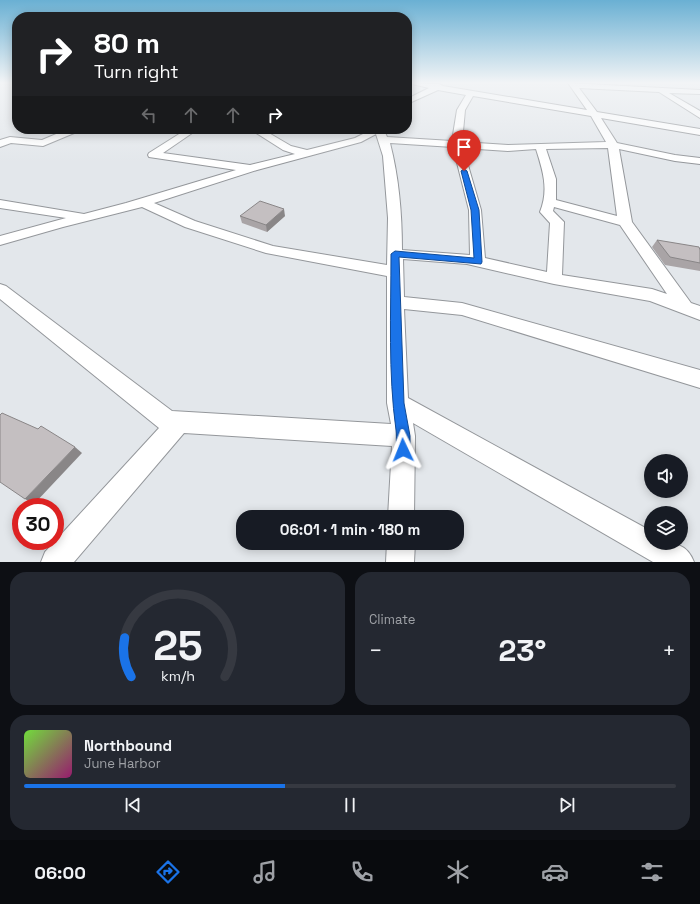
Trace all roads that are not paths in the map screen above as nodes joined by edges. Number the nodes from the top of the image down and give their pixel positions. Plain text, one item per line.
1 (461, 109) edge
2 (562, 109) edge
3 (591, 109) edge
4 (691, 109) edge
5 (595, 115) junction
6 (700, 115) edge
7 (700, 132) edge
8 (64, 134) edge
9 (185, 134) edge
10 (263, 134) edge
11 (378, 134) edge
12 (381, 134) edge
13 (387, 134) edge
14 (0, 144) edge
15 (457, 145) junction
16 (613, 145) junction
17 (540, 146) junction
18 (308, 154) junction
19 (700, 161) edge
20 (253, 168) junction
21 (142, 202) junction
22 (552, 202) junction
23 (0, 204) edge
24 (87, 217) junction
25 (625, 222) junction
26 (0, 241) edge
27 (395, 254) junction
28 (478, 262) junction
29 (395, 272) junction
30 (554, 279) junction
31 (0, 290) edge
32 (395, 302) junction
33 (685, 307) junction
34 (700, 313) edge
35 (700, 379) edge
36 (398, 403) junction
37 (179, 422) junction
38 (404, 436) junction
39 (401, 510) edge
40 (401, 550) edge
41 (55, 562) edge
42 (400, 562) edge
43 (680, 562) edge

1 - 15 street
2 - 5 street
3 - 5 street
4 - 6 street
5 - 7 street
5 - 16 street
8 - 14 street
9 - 20 street
10 - 18 street
11 - 18 street
12 - 27 street
13 - 15 street
15 - 17 street
15 - 28 street
16 - 17 street
16 - 19 street
16 - 25 street
17 - 22 street
18 - 20 street
20 - 21 street
21 - 24 street
21 - 29 street
22 - 25 street
22 - 30 street
23 - 24 street
24 - 26 street
25 - 33 street
27 - 28 street
27 - 29 street
28 - 30 street
29 - 32 street
30 - 33 street
31 - 37 street
32 - 35 street
32 - 36 street
33 - 34 street
36 - 38 street
36 - 43 street
37 - 38 street
37 - 41 street
38 - 39 street
40 - 42 street

